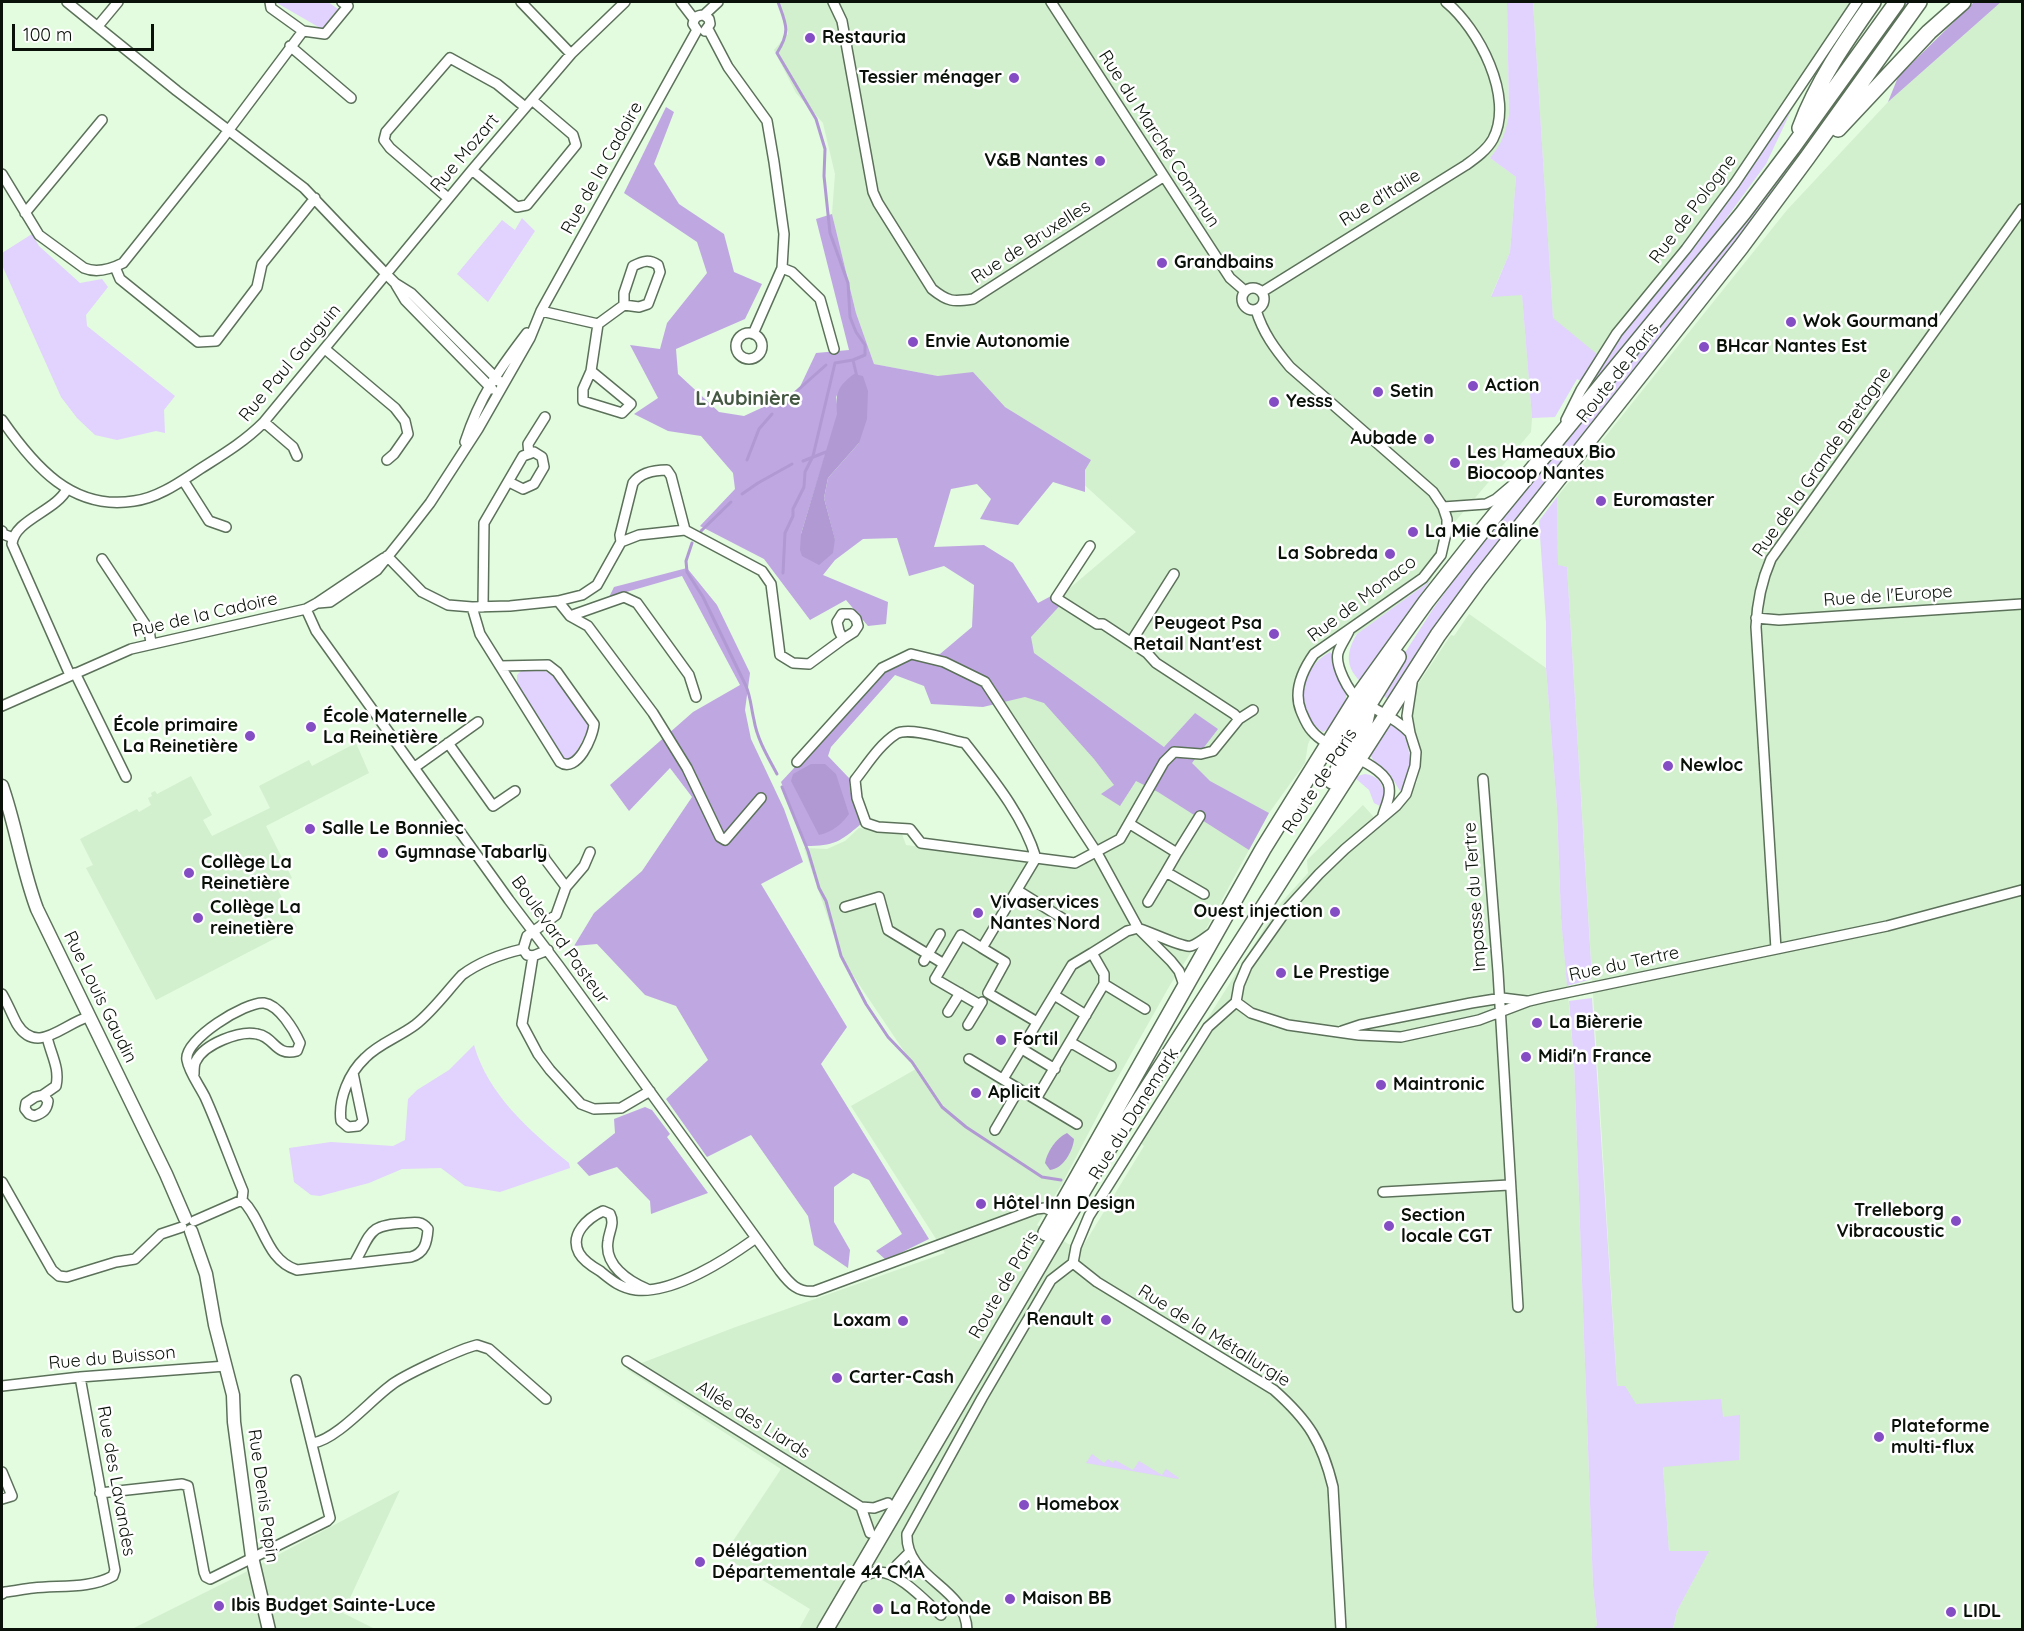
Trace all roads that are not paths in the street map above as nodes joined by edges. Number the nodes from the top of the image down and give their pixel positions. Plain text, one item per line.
1 (67, 2) edge
2 (118, 2) edge
3 (270, 2) edge
4 (342, 2) edge
5 (520, 2) edge
6 (625, 2) edge
7 (681, 2) edge
8 (718, 2) edge
9 (833, 2) edge
10 (1051, 2) edge
11 (1446, 2) edge
12 (1857, 2) edge
13 (1873, 2) edge
14 (1897, 2) edge
15 (1919, 2) edge
16 (1963, 2) edge
17 (699, 17) junction
18 (98, 26) junction
19 (708, 29) junction
20 (697, 30) junction
21 (303, 31) junction
22 (290, 46) junction
23 (571, 54) junction
24 (351, 98) dead end
25 (529, 104) junction
26 (102, 120) dead end
27 (228, 129) junction
28 (1792, 148) junction
29 (1807, 158) junction
30 (472, 170) junction
31 (2, 174) edge
32 (1163, 177) junction
33 (315, 198) junction
34 (448, 198) junction
35 (2022, 209) edge
36 (25, 213) junction
37 (115, 267) junction
38 (782, 268) junction
39 (386, 274) junction
40 (1245, 291) junction
41 (1262, 292) junction
42 (624, 305) junction
43 (1256, 310) junction
44 (541, 311) junction
45 (537, 321) junction
46 (598, 324) junction
47 (441, 330) junction
48 (753, 334) dead end
49 (463, 345) junction
50 (325, 349) junction
51 (834, 349) dead end
52 (456, 352) junction
53 (591, 371) junction
54 (494, 376) junction
55 (502, 384) junction
56 (489, 386) junction
57 (497, 393) junction
58 (545, 417) dead end
59 (2, 420) edge
60 (264, 422) junction
61 (1558, 437) junction
62 (461, 453) junction
63 (529, 454) junction
64 (297, 456) dead end
65 (387, 460) dead end
66 (1524, 479) junction
67 (183, 480) junction
68 (509, 482) junction
69 (67, 489) junction
70 (1443, 507) junction
71 (226, 527) dead end
72 (685, 530) junction
73 (2, 531) edge
74 (13, 538) junction
75 (621, 542) junction
76 (1090, 546) dead end
77 (387, 556) junction
78 (102, 559) dead end
79 (1174, 574) dead end
80 (558, 601) junction
81 (2022, 604) edge
82 (472, 607) junction
83 (483, 607) junction
84 (306, 609) junction
85 (570, 616) junction
86 (1756, 618) junction
87 (1350, 629) junction
88 (843, 639) dead end
89 (1131, 642) junction
90 (151, 643) junction
91 (500, 666) junction
92 (73, 674) junction
93 (1409, 678) junction
94 (696, 697) dead end
95 (1363, 701) junction
96 (2, 705) edge
97 (1253, 710) dead end
98 (1386, 714) junction
99 (1239, 719) junction
100 (478, 722) dead end
101 (1410, 734) junction
102 (448, 743) junction
103 (1328, 743) junction
104 (1352, 756) junction
105 (797, 762) dead end
106 (415, 767) junction
107 (126, 777) dead end
108 (1483, 778) dead end
109 (2, 786) edge
110 (515, 791) dead end
111 (761, 798) dead end
112 (1200, 816) dead end
113 (1382, 816) junction
114 (1130, 824) junction
115 (541, 850) dead end
116 (590, 852) dead end
117 (1097, 853) junction
118 (1177, 853) junction
119 (1036, 858) junction
120 (1166, 872) junction
121 (566, 887) junction
122 (1017, 890) junction
123 (2022, 890) edge
124 (1204, 894) dead end
125 (1148, 902) dead end
126 (844, 908) dead end
127 (1062, 918) dead end
128 (1138, 928) junction
129 (1217, 930) junction
130 (533, 931) junction
131 (940, 934) dead end
132 (982, 948) junction
133 (523, 949) junction
134 (1776, 949) junction
135 (548, 950) junction
136 (1092, 953) junction
137 (533, 956) junction
138 (926, 958) junction
139 (944, 964) junction
140 (1104, 984) junction
141 (1185, 988) junction
142 (960, 993) junction
143 (988, 993) junction
144 (2, 994) edge
145 (1054, 995) junction
146 (1499, 999) junction
147 (1529, 1001) junction
148 (1236, 1002) junction
149 (980, 1005) junction
150 (1145, 1009) dead end
151 (948, 1012) dead end
152 (1500, 1013) junction
153 (1086, 1015) junction
154 (88, 1017) junction
155 (1037, 1022) junction
156 (968, 1025) dead end
157 (1340, 1032) junction
158 (47, 1037) junction
159 (1070, 1042) junction
160 (1022, 1049) junction
161 (969, 1059) dead end
162 (1111, 1066) dead end
163 (1055, 1069) junction
164 (353, 1073) junction
165 (194, 1074) junction
166 (1003, 1079) junction
167 (1019, 1089) junction
168 (650, 1091) junction
169 (43, 1095) dead end
170 (1036, 1099) junction
171 (1077, 1124) dead end
172 (995, 1130) dead end
173 (2, 1182) edge
174 (1509, 1185) junction
175 (1383, 1192) dead end
176 (242, 1200) junction
177 (1057, 1213) junction
178 (188, 1224) junction
179 (756, 1238) junction
180 (355, 1262) junction
181 (1073, 1263) junction
182 (647, 1289) junction
183 (1518, 1306) dead end
184 (627, 1360) dead end
185 (226, 1366) junction
186 (80, 1377) junction
187 (296, 1380) dead end
188 (2, 1386) edge
189 (546, 1399) dead end
190 (313, 1443) junction
191 (2, 1472) edge
192 (100, 1493) junction
193 (2, 1499) edge
194 (888, 1503) junction
195 (861, 1507) junction
196 (870, 1533) junction
197 (909, 1553) junction
198 (252, 1557) junction
199 (898, 1578) junction
200 (854, 1581) junction
201 (2, 1594) edge
202 (941, 1616) dead end
203 (269, 1629) edge
204 (814, 1629) edge
205 (825, 1629) edge
206 (967, 1629) edge
207 (1341, 1629) edge

1 - 18 street
2 - 18 street
3 - 21 street
4 - 21 street
5 - 23 street
6 - 23 street, Rue Mozart
7 - 17 street
8 - 17 street
9 - 32 street, Rue de Bruxelles
10 - 32 street, Rue du Marché Commun
11 - 41 street, Rue d'Italie
12 - 61 street, Rue de Pologne
13 - 28 main road
14 - 28 main road, Route de Paris
15 - 29 main road, Route de Paris
16 - 29 main road
17 - 19 street
17 - 20 street
18 - 27 street
19 - 20 street
19 - 38 street
20 - 44 street, Rue de la Cadoire
21 - 22 street
22 - 24 street
22 - 27 street
23 - 25 street, Rue Mozart
25 - 30 street, Rue Mozart
25 - 30 street
25 - 34 street
26 - 36 street
27 - 33 street
27 - 37 street
28 - 61 main road, Route de Paris
29 - 93 main road, Route de Paris
30 - 34 street, Rue Mozart
31 - 36 street
32 - 40 street, Rue du Marché Commun
33 - 37 street
33 - 39 street
34 - 39 street, Rue Mozart
35 - 86 street, Rue de la Grande Bretagne
36 - 37 street
38 - 48 street
38 - 51 street
39 - 47 street
39 - 50 street, Rue Paul Gauguin
40 - 41 street
40 - 43 street
41 - 43 street
42 - 42 street
42 - 46 street
43 - 70 street
44 - 45 street, Rue de la Cadoire
44 - 46 street
45 - 54 street, Rue de la Cadoire
45 - 55 street, Rue de la Cadoire
46 - 53 street
47 - 49 street
47 - 52 street
49 - 52 street
49 - 54 street
50 - 60 street, Rue Paul Gauguin
50 - 65 street
52 - 56 street
53 - 53 street
54 - 55 street
54 - 56 street, Rue de la Cadoire
55 - 57 street, Rue de la Cadoire
56 - 57 street
56 - 62 street, Rue de la Cadoire
57 - 62 street, Rue de la Cadoire
58 - 63 street
59 - 69 street, Rue Paul Gauguin
60 - 64 street
60 - 67 street, Rue Paul Gauguin
61 - 66 main road, Route de Paris
62 - 77 street, Rue de la Cadoire
63 - 68 street
63 - 68 street
66 - 70 street
66 - 95 main road, Route de Paris
67 - 69 street, Rue Paul Gauguin
67 - 71 street
68 - 83 street
69 - 74 street
70 - 87 street, Rue de Monaco
72 - 75 street
72 - 75 street
72 - 88 street
73 - 74 street
74 - 92 street
75 - 80 street
76 - 89 street
77 - 82 street
77 - 84 street, Rue de la Cadoire
78 - 90 street
79 - 89 street
80 - 83 street
80 - 85 street
81 - 86 street, Rue de l'Europe
82 - 83 street
82 - 91 street
84 - 90 street, Rue de la Cadoire
84 - 106 street, Boulevard Pasteur
85 - 94 street
85 - 111 street
86 - 134 street, Rue de la Grande Bretagne
87 - 95 street
87 - 103 street, Rue de Monaco
89 - 99 street
90 - 92 street, Rue de la Cadoire
91 - 91 street
92 - 96 street, Rue de la Cadoire
92 - 107 street
93 - 98 main road, Route de Paris
93 - 101 street
95 - 98 street
95 - 103 main road, Route de Paris
95 - 104 main road
97 - 99 street
98 - 101 street
98 - 104 main road, Route de Paris
99 - 114 street
100 - 102 street
101 - 113 street
102 - 106 street
102 - 110 street
103 - 104 street, Rue de Monaco
103 - 129 main road, Route de Paris
104 - 113 street
104 - 200 main road, Route de Paris
105 - 117 street
106 - 130 street, Boulevard Pasteur
108 - 146 street, Impasse du Tertre
109 - 154 street, Rue Louis Gaudin
112 - 118 street
113 - 148 street
114 - 117 street
114 - 118 street
115 - 121 street
116 - 121 street
117 - 119 street
117 - 128 street
118 - 120 street
119 - 119 street
119 - 122 street
120 - 124 street
120 - 125 street
121 - 130 street
122 - 127 street
122 - 132 street
123 - 134 street, Rue du Tertre
126 - 138 street
128 - 129 street
128 - 136 street
128 - 141 street
129 - 141 main road, Route de Paris
130 - 133 street
130 - 135 street, Boulevard Pasteur
131 - 138 street
132 - 139 street
132 - 143 street
133 - 137 street
133 - 164 street
134 - 147 street, Rue du Tertre
135 - 137 street
135 - 168 street, Boulevard Pasteur
136 - 140 street
136 - 145 street
137 - 168 street
138 - 139 street
139 - 142 street
140 - 150 street
140 - 153 street
141 - 177 main road, Route de Paris
142 - 149 street
142 - 151 street
143 - 149 street
143 - 155 street
144 - 158 street
145 - 153 street
145 - 155 street
146 - 147 street
146 - 152 street, Impasse du Tertre
146 - 157 street
147 - 152 street, Rue du Tertre
148 - 157 street, Rue du Tertre
148 - 181 street, Rue du Danemark
149 - 156 street
152 - 157 street, Rue du Tertre
152 - 174 street, Impasse du Tertre
153 - 159 street
154 - 158 street
154 - 178 street, Rue Louis Gaudin
155 - 160 street
158 - 169 street
159 - 162 street
159 - 163 street
160 - 163 street
160 - 166 street
161 - 166 street
163 - 170 street
164 - 164 street
165 - 165 street
165 - 176 street
166 - 167 street
167 - 170 street
167 - 172 street
168 - 179 street, Boulevard Pasteur
170 - 171 street
173 - 178 street
174 - 175 street
174 - 183 street, Impasse du Tertre
176 - 178 street
176 - 180 street
177 - 179 street, Boulevard Pasteur
177 - 194 main road, Route de Paris
178 - 185 street, Rue Louis Gaudin
179 - 182 street
180 - 180 street
181 - 197 street
181 - 207 street, Rue de la Métallurgie
182 - 182 street
184 - 195 street, Allée des Liards
185 - 186 street, Rue du Buisson
185 - 198 street, Rue Denis Papin
186 - 188 street, Rue du Buisson
186 - 192 street, Rue des Lavandes
187 - 190 street
189 - 190 street
190 - 198 street
191 - 193 street
192 - 198 street
192 - 201 street, Rue des Lavandes
194 - 195 street
194 - 196 main road, Route de Paris
195 - 196 street
196 - 204 main road, Route de Paris
197 - 199 street
197 - 206 street
198 - 203 street, Rue Denis Papin
199 - 200 street
199 - 202 street
200 - 205 main road, Route de Paris

